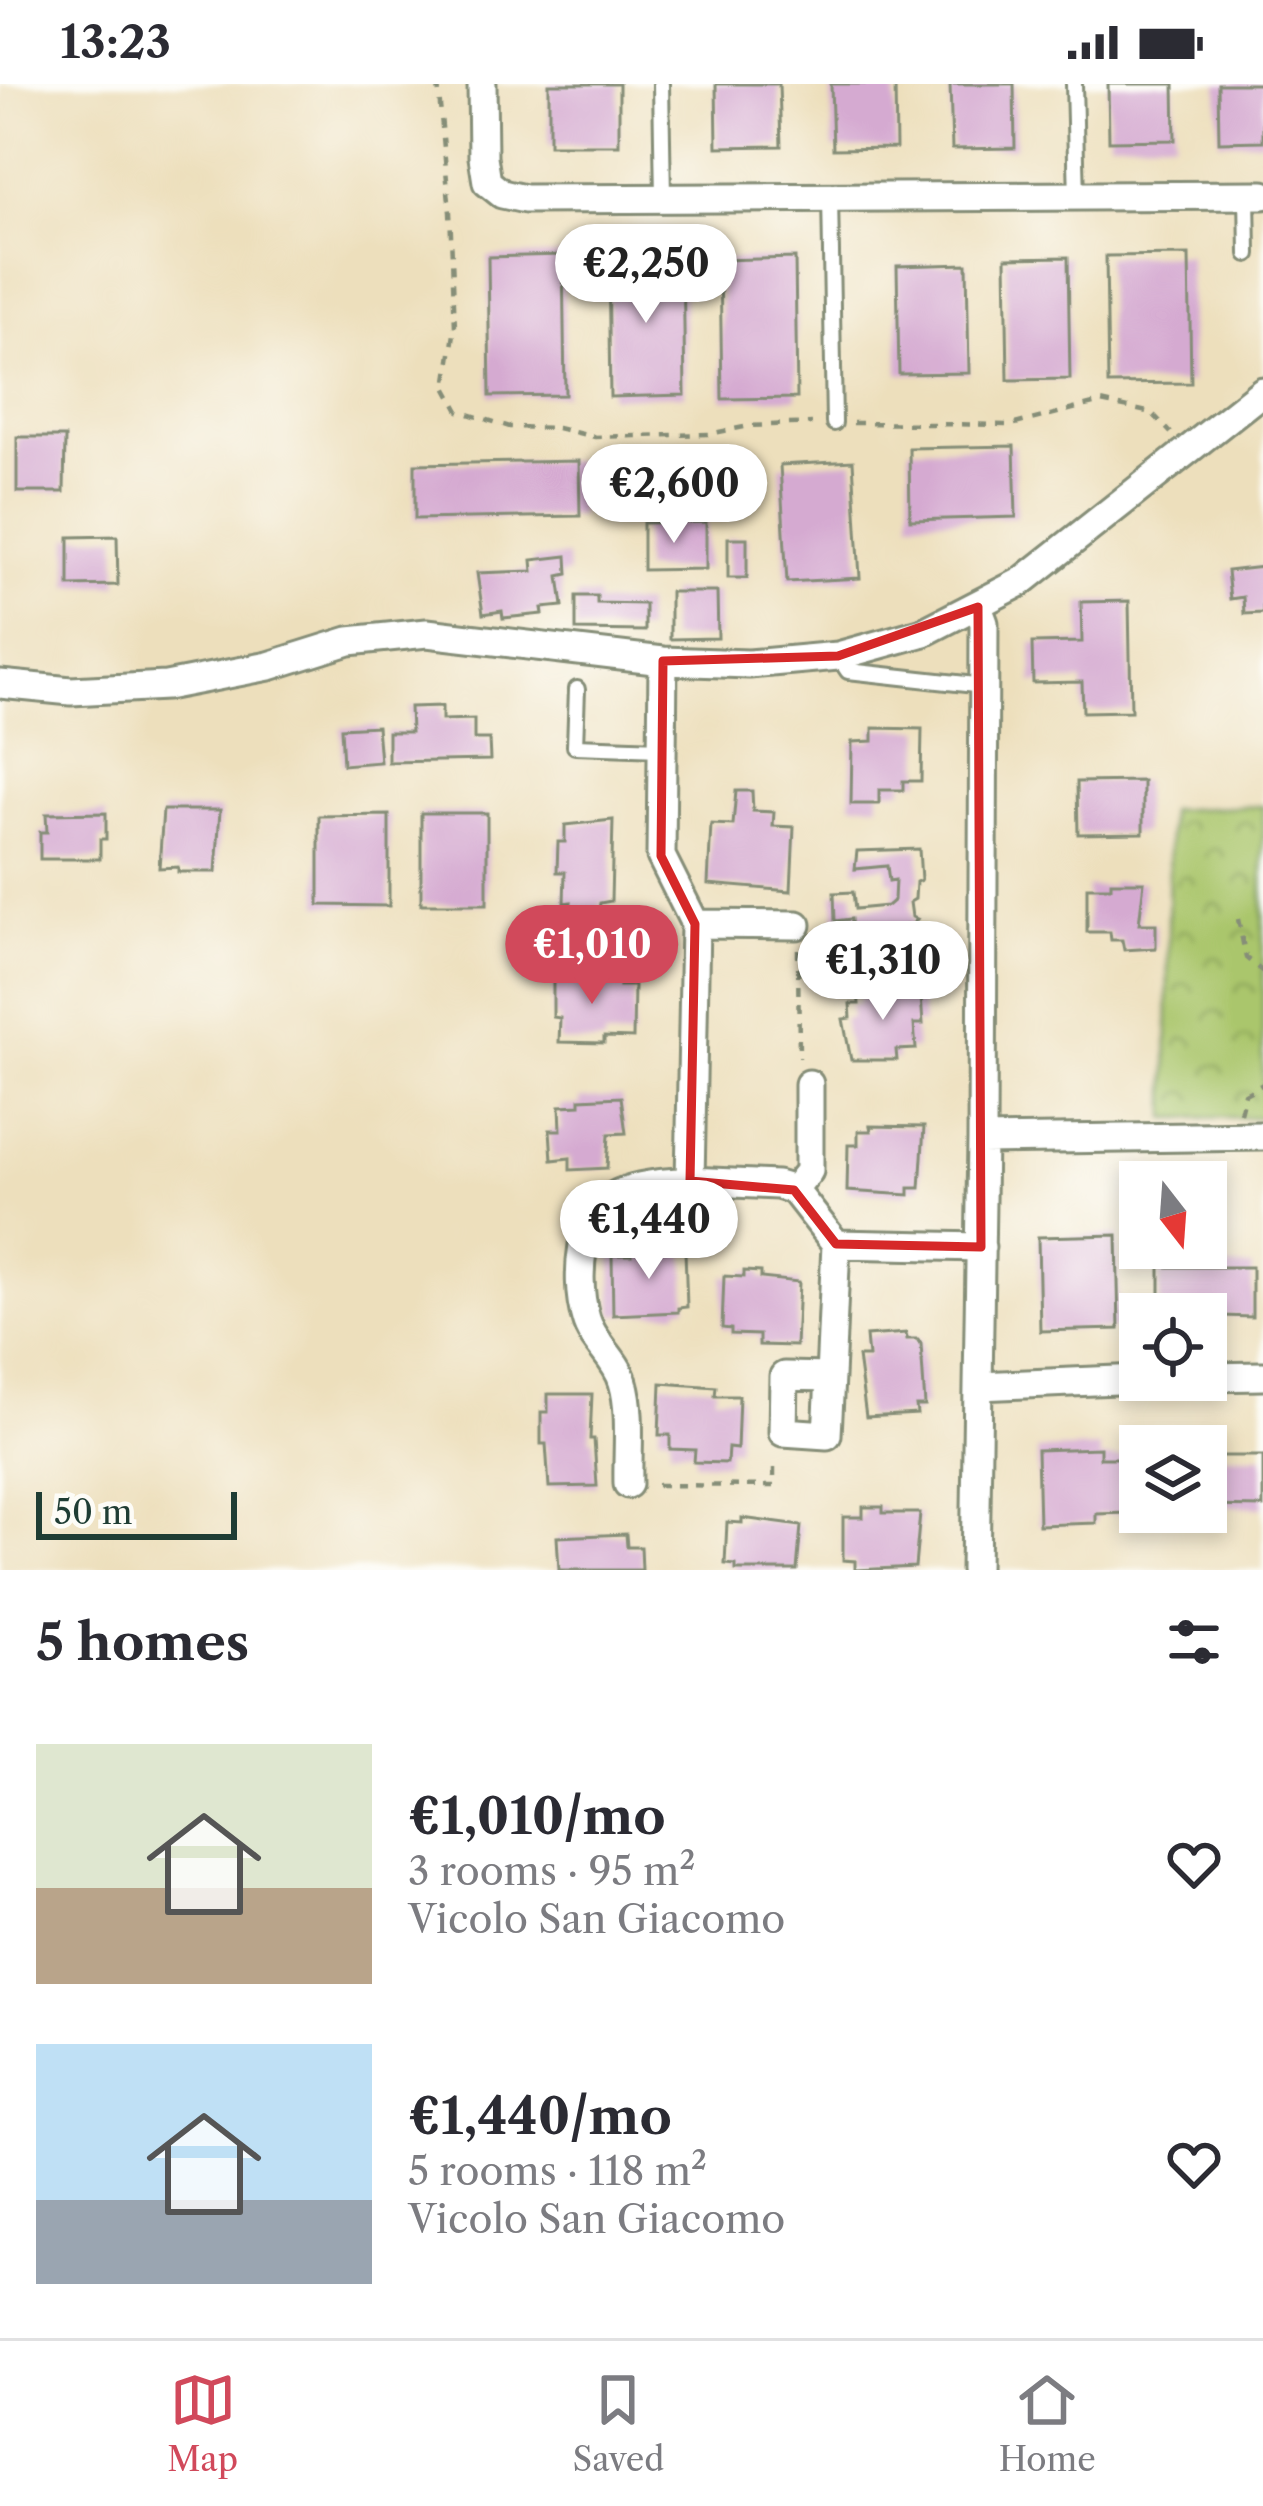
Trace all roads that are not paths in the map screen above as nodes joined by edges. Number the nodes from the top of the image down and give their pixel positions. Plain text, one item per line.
1 (482, 84) edge
2 (661, 84) edge
3 (1074, 84) edge
4 (1255, 195) edge
5 (663, 196) junction
6 (830, 196) junction
7 (1077, 197) junction
8 (1249, 254) dead end
9 (1263, 391) edge
10 (834, 423) road end
11 (978, 607) junction
12 (838, 656) junction
13 (662, 661) junction
14 (0, 684) edge
15 (983, 686) junction
16 (577, 689) dead end
17 (662, 749) junction
18 (695, 924) junction
19 (797, 925) road end
20 (809, 1084) road end
21 (1263, 1136) edge
22 (982, 1140) junction
23 (690, 1181) junction
24 (794, 1190) junction
25 (836, 1244) junction
26 (981, 1247) junction
27 (1263, 1376) edge
28 (830, 1377) junction
29 (1227, 1377) edge
30 (1119, 1380) edge
31 (979, 1386) junction
32 (628, 1484) road end
33 (976, 1561) edge

1 - 5 street
2 - 5 lane
3 - 7 lane
4 - 7 street
4 - 8 lane
5 - 6 street
6 - 7 street
6 - 10 lane
9 - 11 street
11 - 12 street
11 - 15 street
12 - 13 street
12 - 15 lane
13 - 14 street
13 - 17 street
15 - 22 street
16 - 17 lane
17 - 18 street
18 - 19 street
18 - 23 street
20 - 24 street
21 - 22 street
22 - 26 street
23 - 24 street
23 - 32 street
24 - 25 street
25 - 26 street
25 - 28 street
26 - 31 street
27 - 29 street
28 - 28 street
30 - 31 street
31 - 33 street

